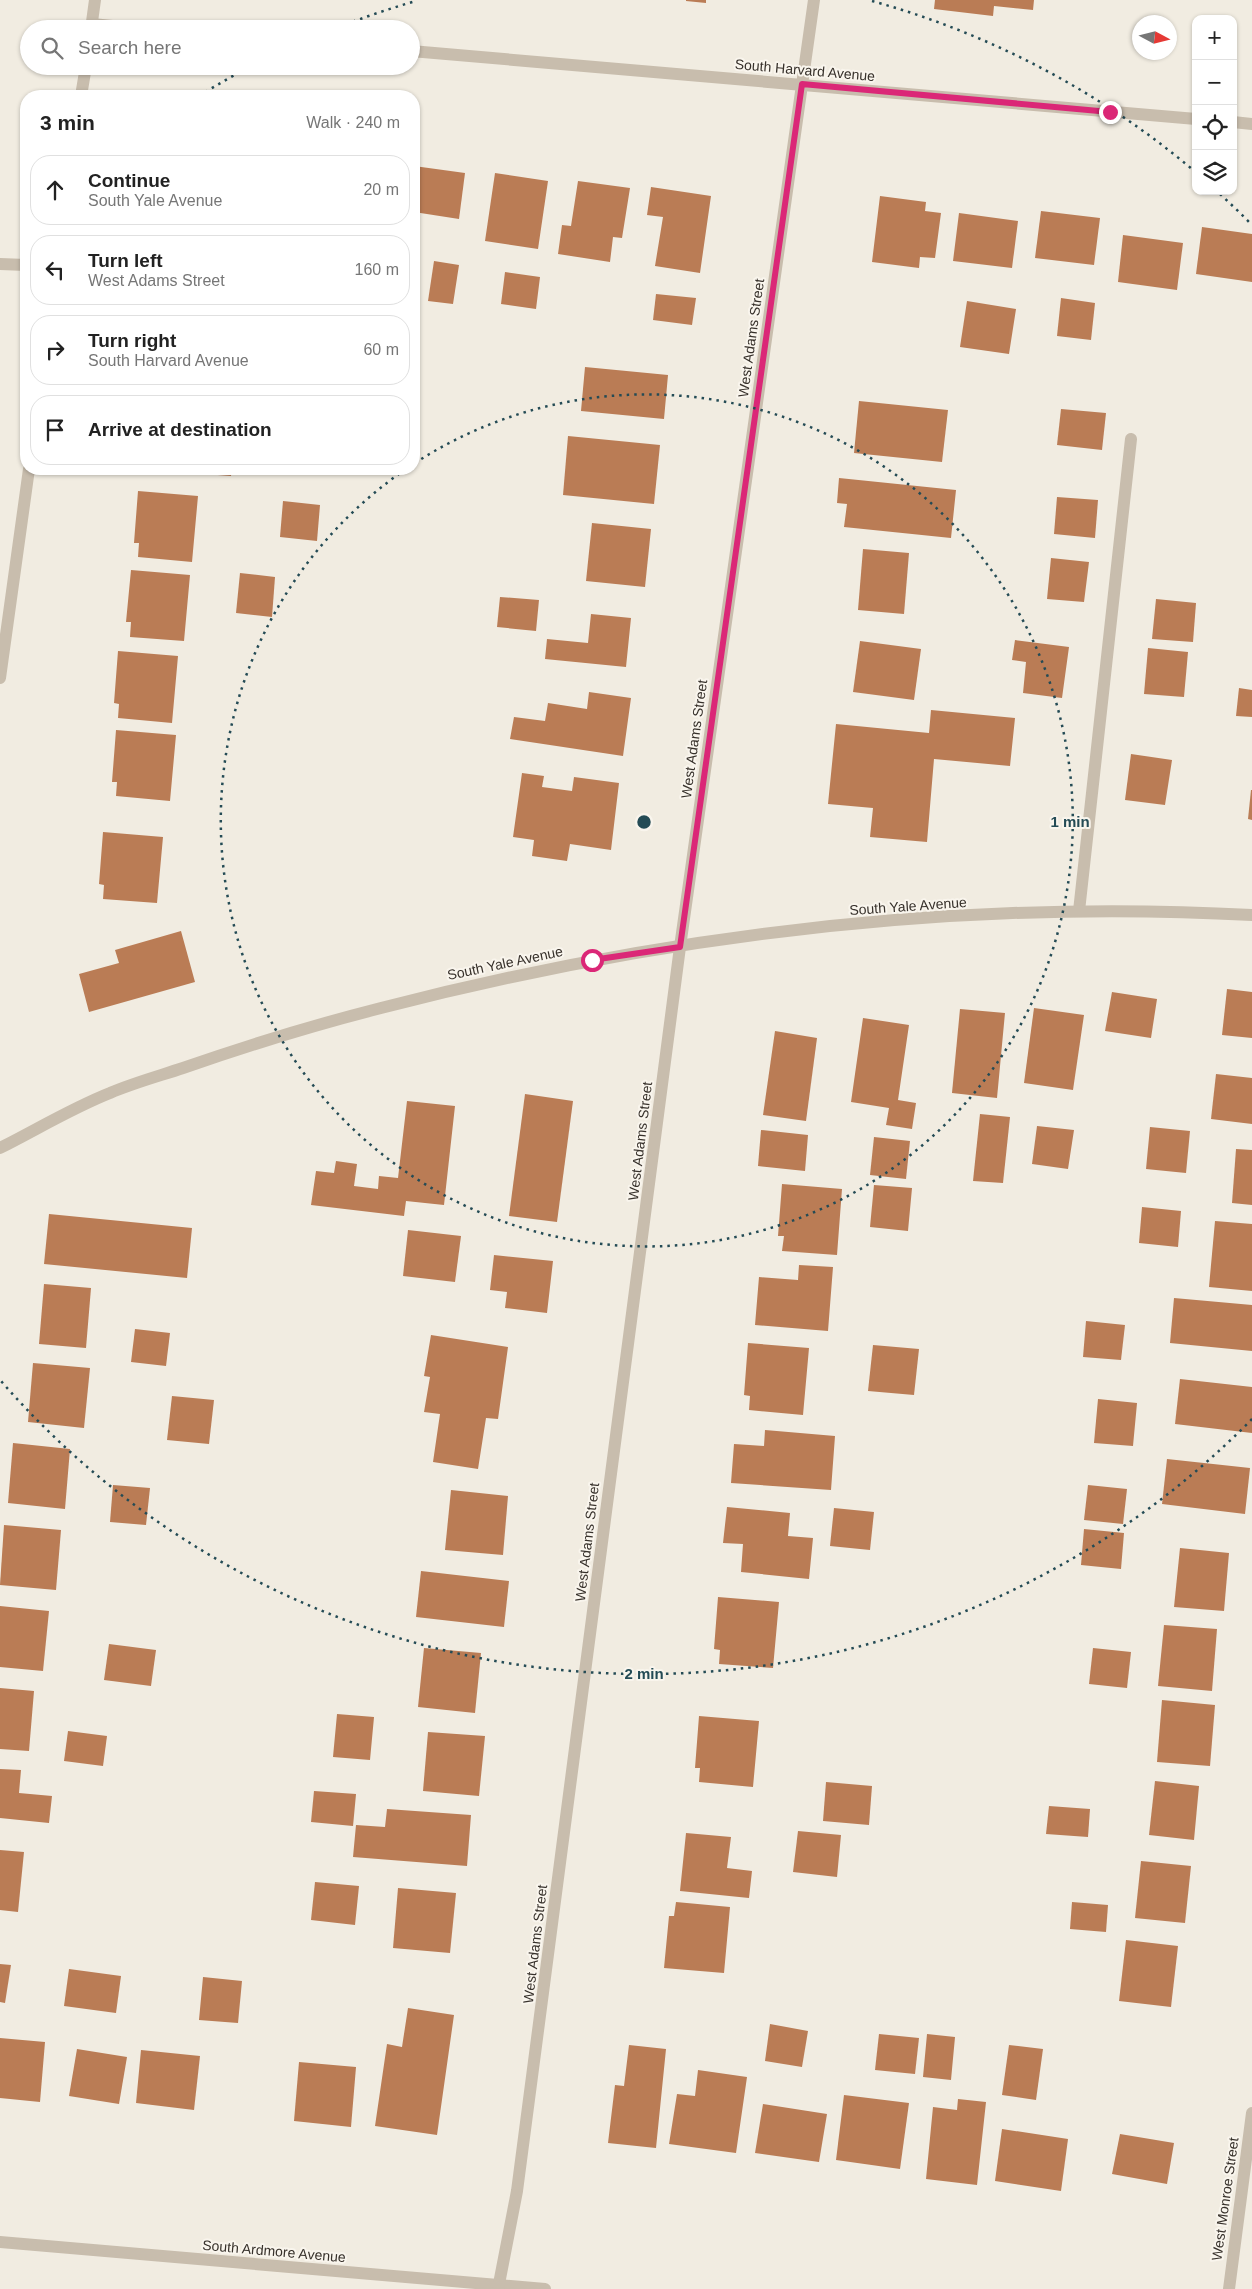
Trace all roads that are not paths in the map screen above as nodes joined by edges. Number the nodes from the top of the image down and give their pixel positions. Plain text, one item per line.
1 (95, 0) edge
2 (814, 0) edge
3 (92, 20) edge
4 (420, 52) edge
5 (84, 75) edge
6 (802, 84) junction
7 (82, 90) edge
8 (1192, 119) edge
9 (1237, 122) edge
10 (1252, 124) edge
11 (0, 264) edge
12 (20, 266) edge
13 (1131, 439) dead end
14 (28, 475) edge
15 (0, 678) edge
16 (1079, 911) junction
17 (1252, 916) edge
18 (680, 947) junction
19 (0, 1148) edge
20 (1252, 2113) edge
21 (0, 2242) edge
22 (498, 2287) edge
23 (546, 2289) edge
24 (1229, 2289) edge

1 - 3 street
2 - 6 street, West Adams Street
4 - 6 street, South Harvard Avenue
5 - 7 street
6 - 8 street, South Harvard Avenue
6 - 18 street, West Adams Street
9 - 10 street
11 - 12 street
13 - 16 street
14 - 15 street
16 - 17 street, South Yale Avenue
16 - 18 street, South Yale Avenue
18 - 19 street, South Yale Avenue
18 - 22 street, West Adams Street
20 - 24 street, West Monroe Street
21 - 22 street, South Ardmore Avenue
22 - 23 street, South Ardmore Avenue

